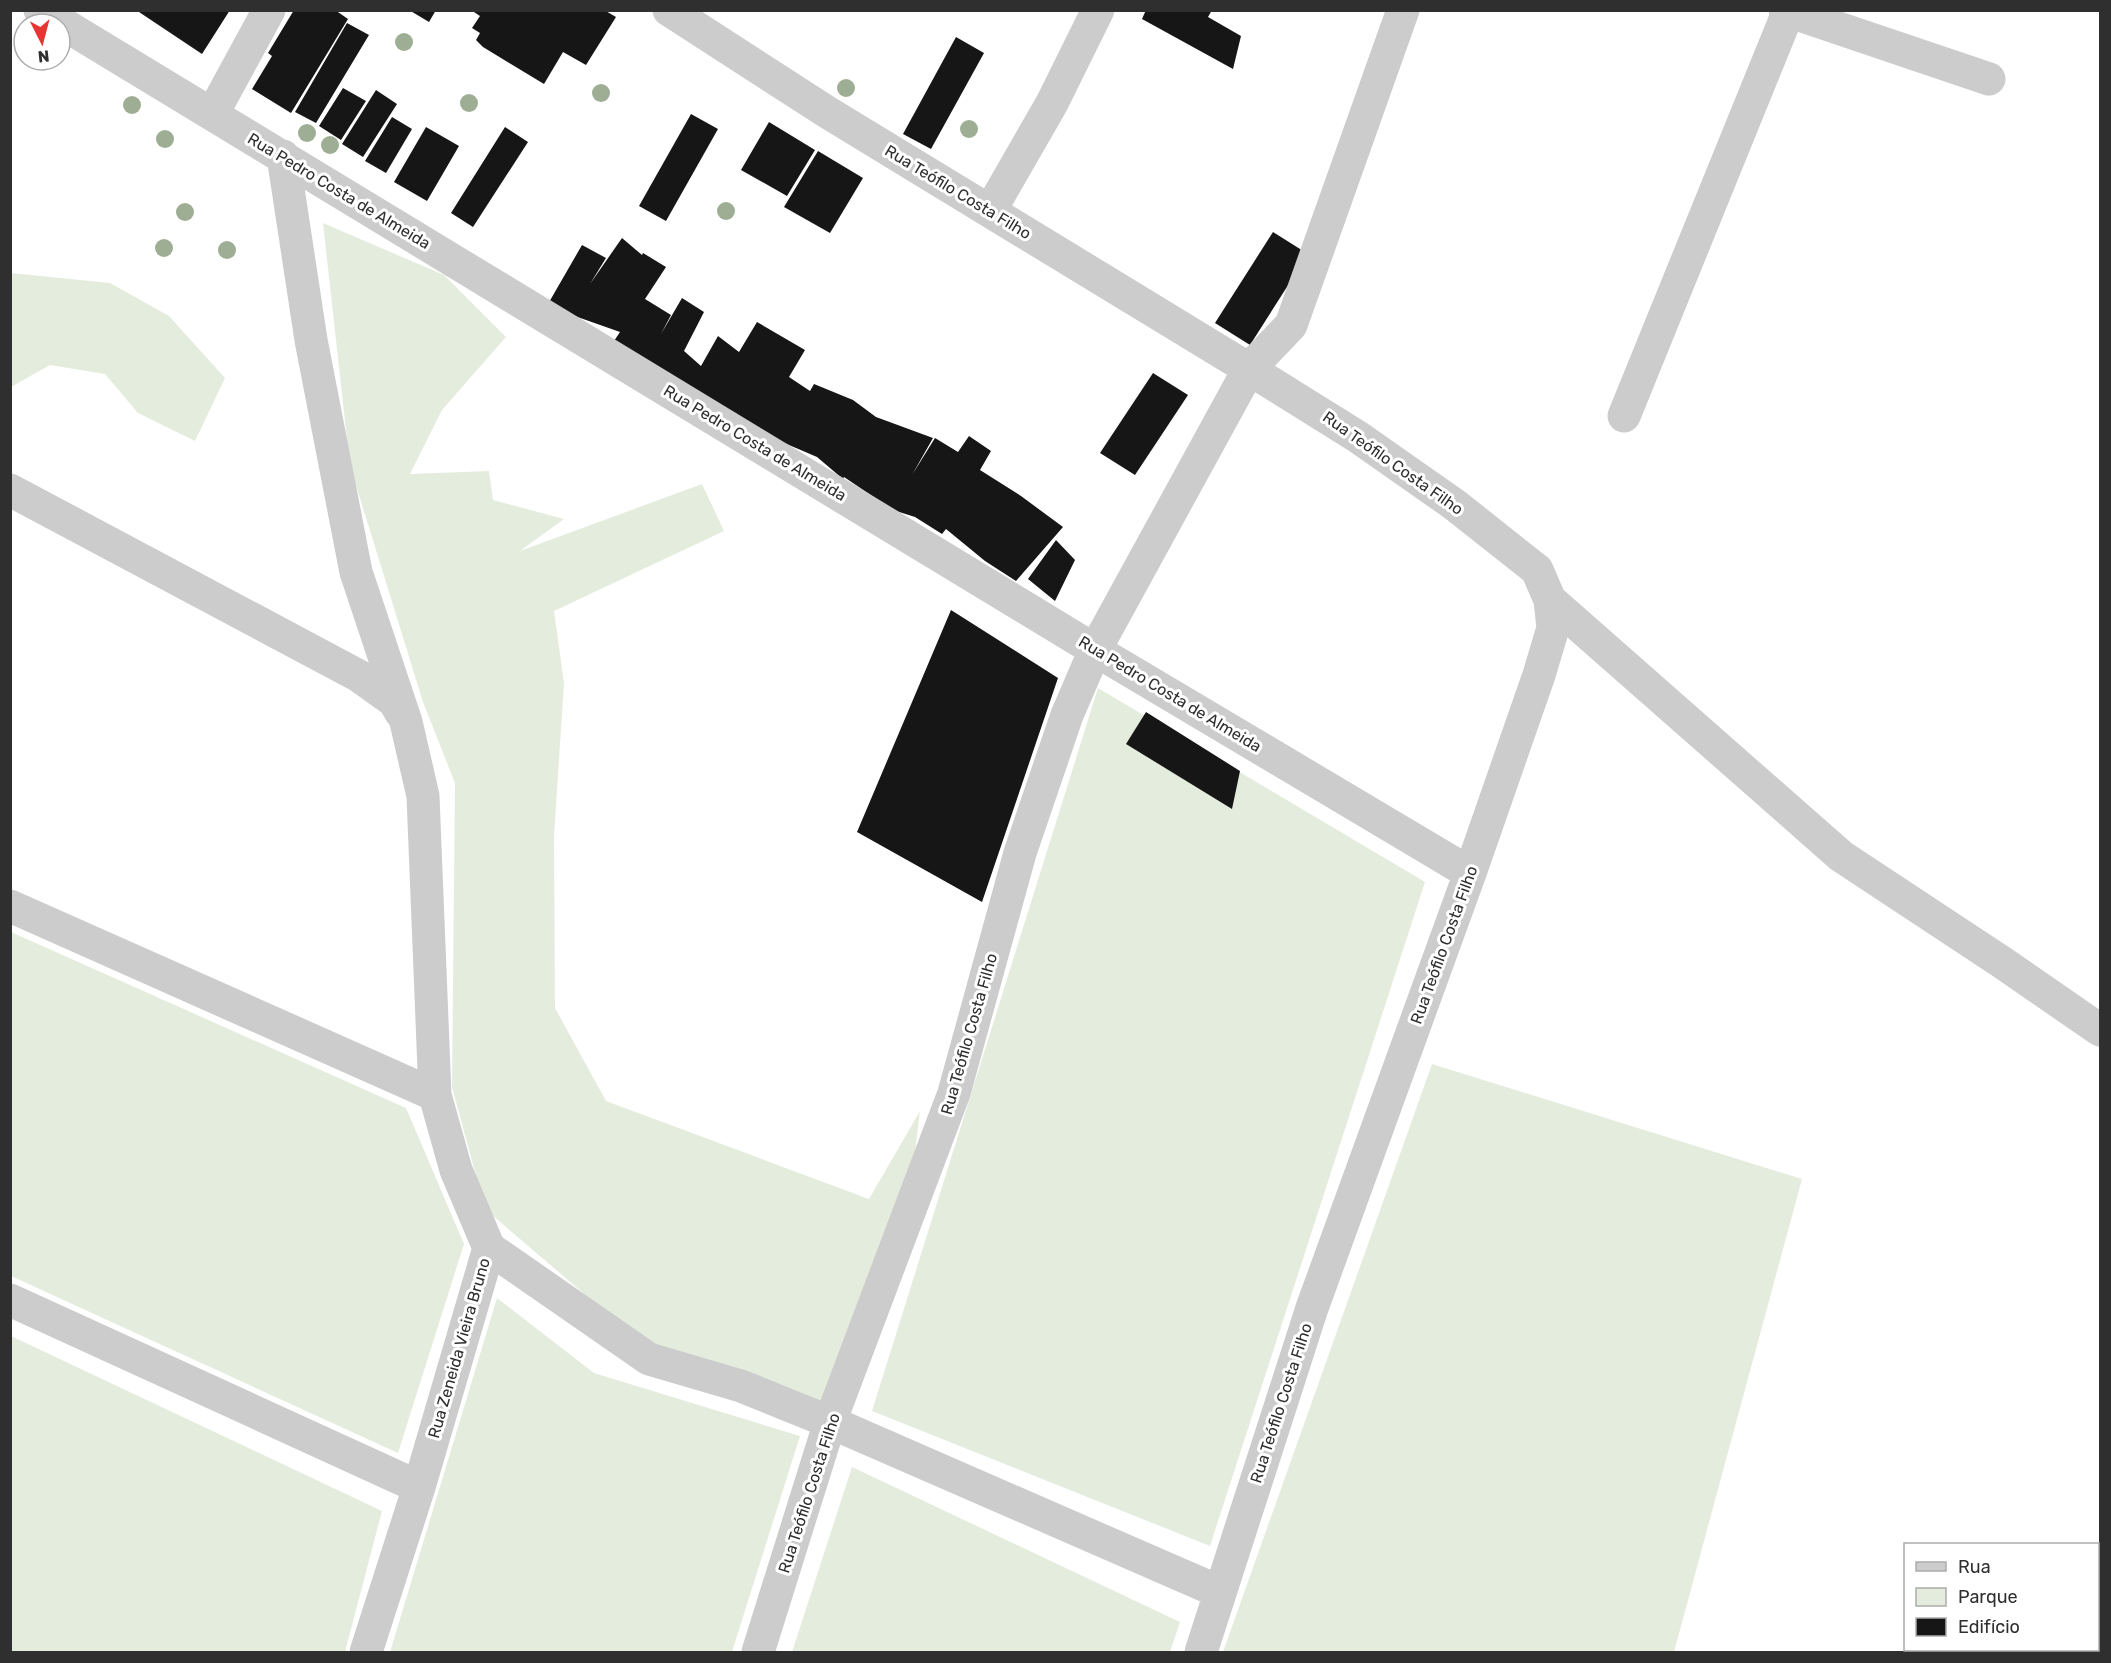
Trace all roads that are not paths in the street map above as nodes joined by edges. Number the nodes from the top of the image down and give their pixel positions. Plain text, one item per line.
1 (40, 10) edge
2 (269, 10) edge
3 (669, 10) edge
4 (1098, 10) edge
5 (1403, 10) edge
6 (1788, 11) edge
7 (1989, 79) dead end
8 (213, 114) junction
9 (283, 156) junction
10 (990, 211) junction
11 (1249, 369) junction
12 (1624, 416) dead end
13 (10, 490) edge
14 (1550, 600) junction
15 (1095, 650) junction
16 (406, 722) junction
17 (1470, 873) junction
18 (10, 906) edge
19 (2100, 1030) edge
20 (435, 1095) junction
21 (489, 1248) junction
22 (10, 1300) edge
23 (830, 1422) junction
24 (419, 1487) junction
25 (1220, 1592) junction
26 (366, 1653) edge
27 (758, 1653) edge
28 (1201, 1653) edge

1 - 8 street, Rua Pedro Costa de Almeida
2 - 8 street
3 - 10 street, Rua Teófilo Costa Filho
4 - 10 street
5 - 11 street
6 - 7 street
6 - 12 street
8 - 9 street, Rua Pedro Costa de Almeida
9 - 15 street, Rua Pedro Costa de Almeida
9 - 16 street, Rua Zeneida Vieira Bruno
10 - 11 street, Rua Teófilo Costa Filho
11 - 14 street, Rua Teófilo Costa Filho
11 - 15 street, Rua Teófilo Costa Filho
13 - 16 street
14 - 17 street, Rua Teófilo Costa Filho
14 - 19 street
15 - 17 street, Rua Pedro Costa de Almeida
15 - 23 street, Rua Teófilo Costa Filho
16 - 20 street, Rua Zeneida Vieira Bruno
17 - 25 street, Rua Teófilo Costa Filho
18 - 20 street
20 - 21 street, Rua Zeneida Vieira Bruno
21 - 23 street
21 - 24 street, Rua Zeneida Vieira Bruno
22 - 24 street
23 - 25 street
23 - 27 street, Rua Teófilo Costa Filho
24 - 26 street, Rua Zeneida Vieira Bruno
25 - 28 street, Rua Teófilo Costa Filho

